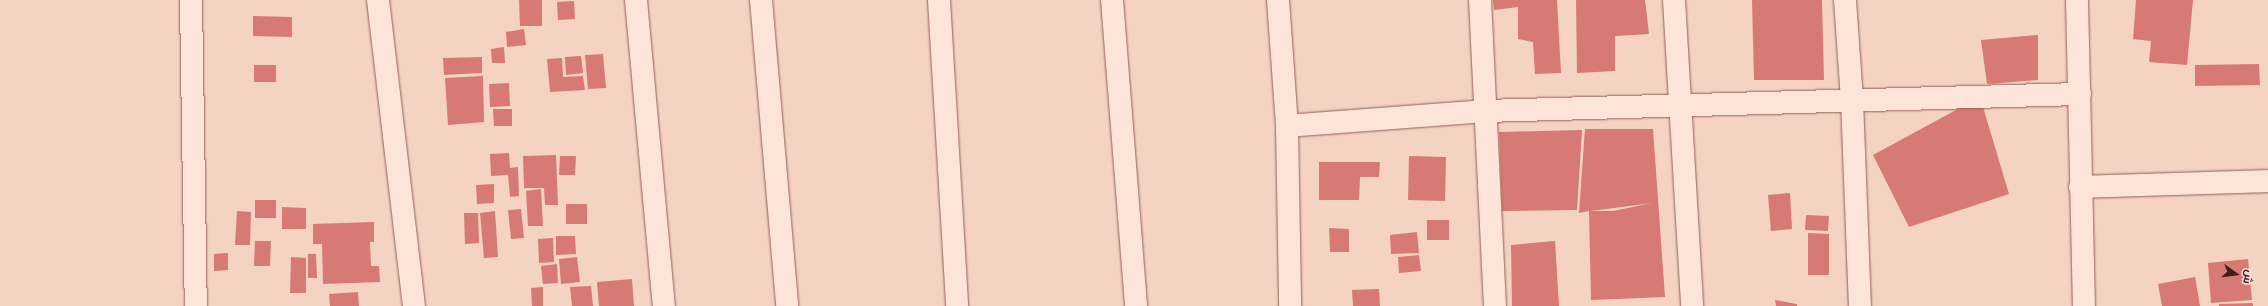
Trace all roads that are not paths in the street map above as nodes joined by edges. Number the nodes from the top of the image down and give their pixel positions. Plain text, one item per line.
1 (191, 0) edge
2 (378, 0) edge
3 (636, 0) edge
4 (761, 0) edge
5 (939, 0) edge
6 (1112, 0) edge
7 (1278, 0) edge
8 (1480, 0) edge
9 (1674, 0) edge
10 (1845, 0) edge
11 (2077, 0) edge
12 (2080, 94) junction
13 (1852, 100) junction
14 (1680, 106) junction
15 (1485, 110) junction
16 (1287, 126) junction
17 (2268, 181) edge
18 (2080, 186) junction
19 (196, 306) edge
20 (414, 306) edge
21 (664, 306) edge
22 (787, 306) edge
23 (957, 306) edge
24 (1136, 306) edge
25 (1290, 306) edge
26 (1495, 306) edge
27 (1692, 306) edge
28 (1860, 306) edge
29 (2084, 306) edge

1 - 19 street
2 - 20 street
3 - 21 street
4 - 22 street
5 - 23 street
6 - 24 street
7 - 16 street
8 - 15 street
9 - 14 street
10 - 13 street
11 - 12 street
12 - 13 street
12 - 18 street
13 - 14 street
13 - 28 street
14 - 15 street
14 - 27 street
15 - 16 street
15 - 26 street
16 - 25 street
17 - 18 street
18 - 29 street

